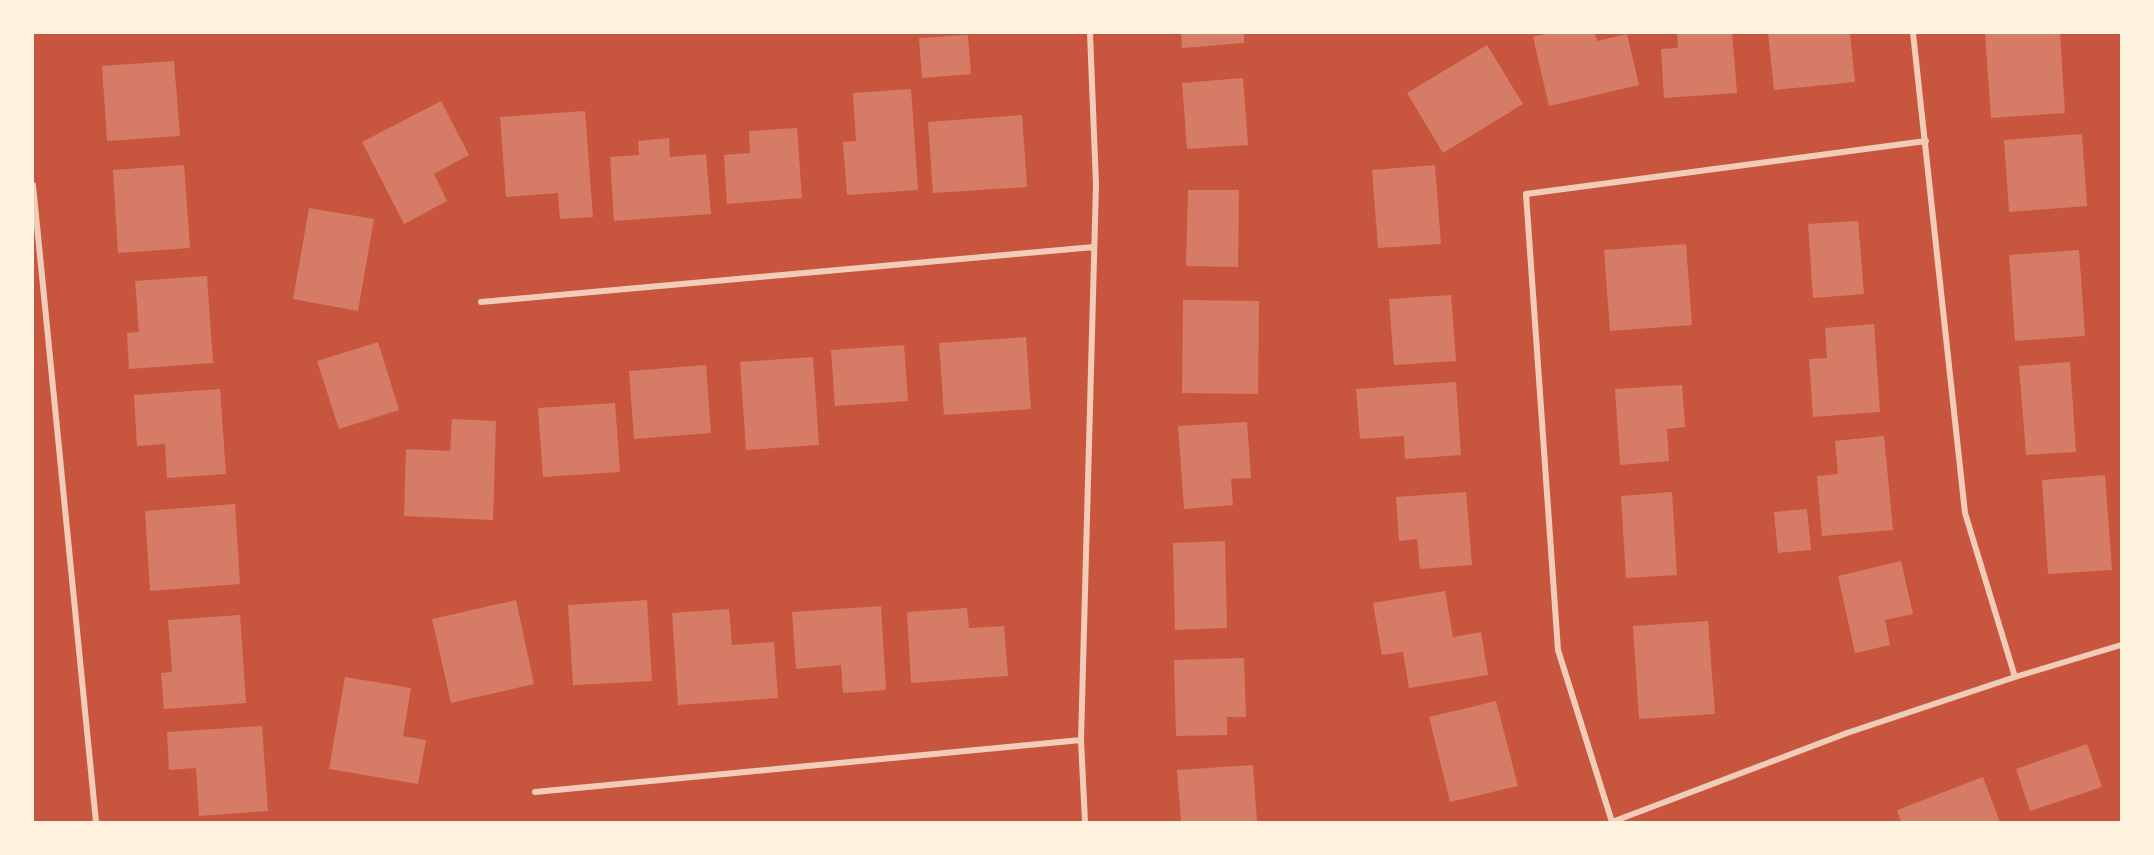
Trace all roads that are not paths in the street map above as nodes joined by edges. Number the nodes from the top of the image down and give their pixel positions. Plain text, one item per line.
1 (1090, 33) edge
2 (1913, 33) edge
3 (1926, 141) junction
4 (33, 184) edge
5 (1094, 247) junction
6 (481, 302) dead end
7 (2121, 645) edge
8 (2015, 676) junction
9 (1081, 740) junction
10 (535, 792) dead end
11 (96, 822) edge
12 (1085, 822) edge
13 (1612, 822) edge

1 - 5 street
2 - 3 street
3 - 8 street
3 - 13 street
4 - 11 street
5 - 6 street
5 - 9 street
7 - 8 street
8 - 13 street
9 - 10 street
9 - 12 street

